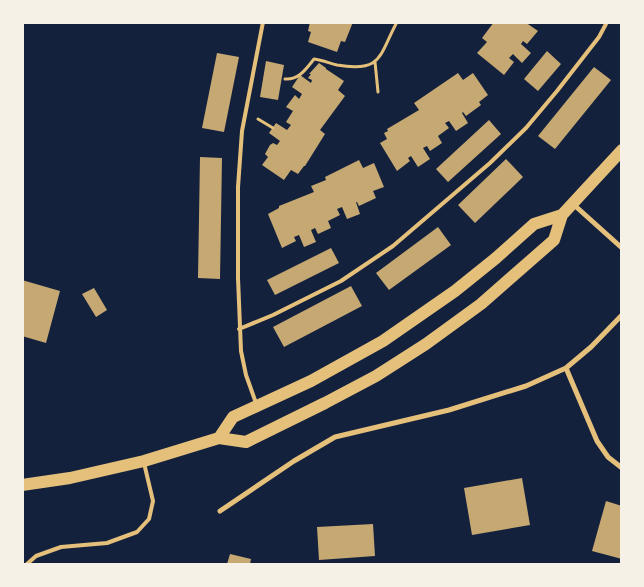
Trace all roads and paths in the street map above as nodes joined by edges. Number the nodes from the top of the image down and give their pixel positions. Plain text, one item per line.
1 (263, 22) edge
2 (397, 22) edge
3 (608, 22) edge
4 (375, 62) junction
5 (285, 79) dead end
6 (378, 92) dead end
7 (258, 118) dead end
8 (273, 128) dead end
9 (622, 150) edge
10 (573, 203) junction
11 (562, 215) junction
12 (622, 248) edge
13 (622, 315) edge
14 (240, 329) junction
15 (566, 368) junction
16 (257, 407) junction
17 (219, 438) junction
18 (144, 461) junction
19 (622, 468) edge
20 (22, 485) edge
21 (220, 511) dead end
22 (28, 564) edge

1 - 14 lane
2 - 4 path
3 - 14 lane
4 - 5 path
4 - 6 path
7 - 8 path
9 - 10 main road
10 - 11 main road
10 - 12 street
11 - 16 main road
11 - 17 main road
13 - 15 street
14 - 16 lane
15 - 19 street
15 - 21 street
16 - 17 main road
17 - 18 main road
18 - 20 main road
18 - 22 lane

